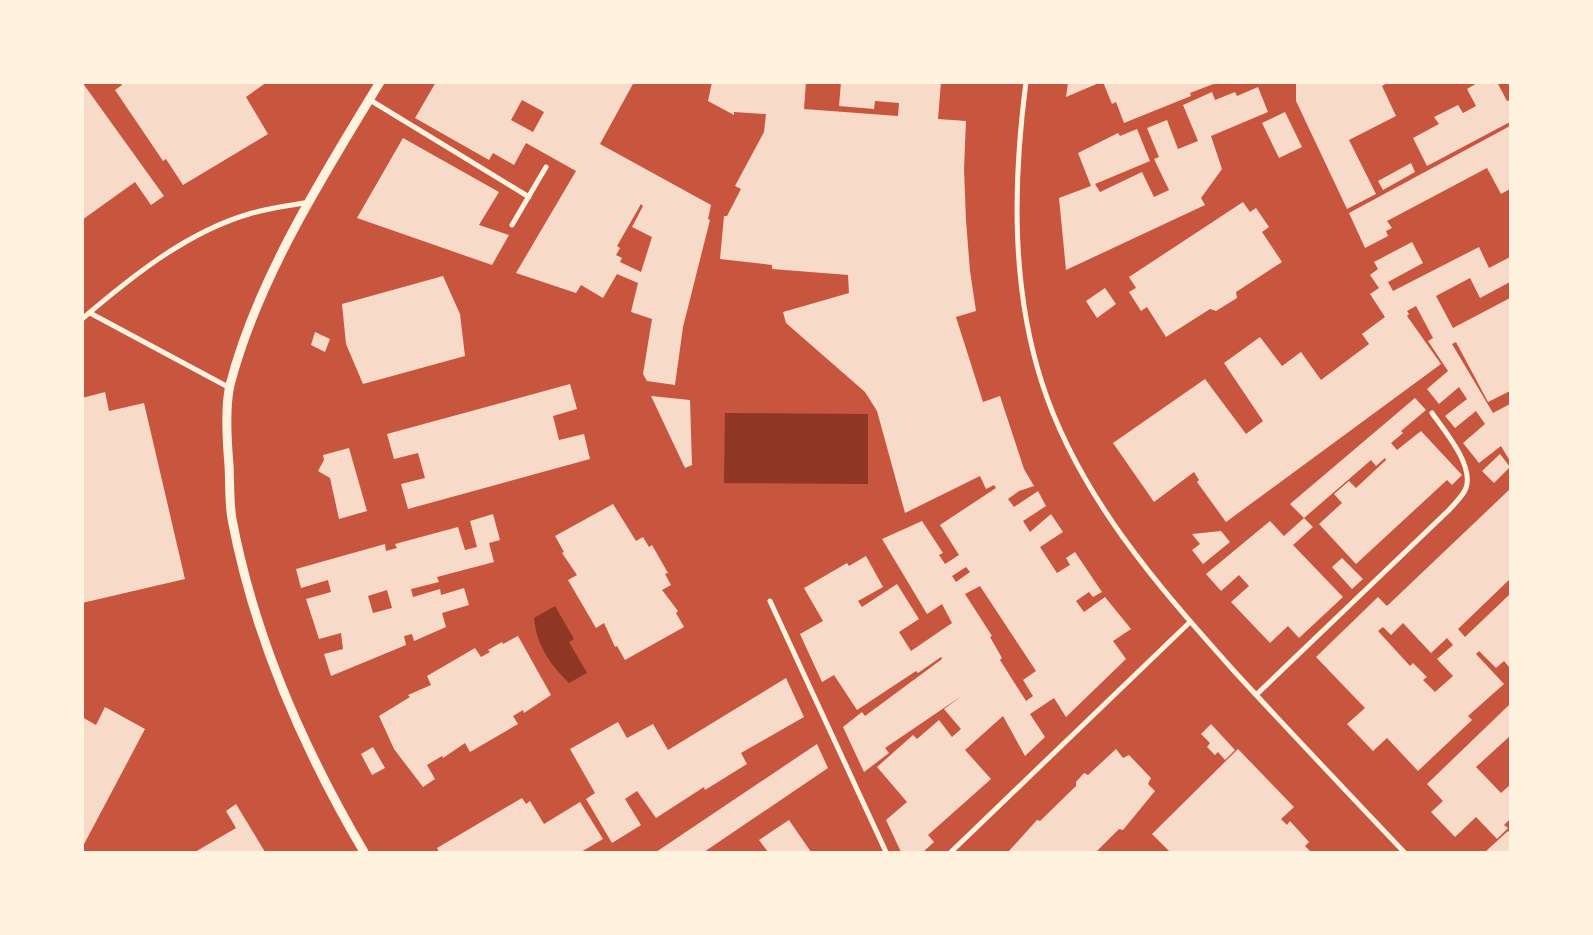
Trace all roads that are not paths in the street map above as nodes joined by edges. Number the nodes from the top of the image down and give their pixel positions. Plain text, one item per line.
1 (380, 82) edge
2 (1026, 82) edge
3 (370, 100) junction
4 (546, 167) dead end
5 (528, 197) junction
6 (309, 202) junction
7 (512, 225) dead end
8 (90, 312) junction
9 (82, 319) edge
10 (230, 388) junction
11 (1432, 414) dead end
12 (770, 601) dead end
13 (1190, 622) junction
14 (1256, 695) junction
15 (364, 852) edge
16 (886, 852) edge
17 (951, 852) edge
18 (1404, 852) edge

1 - 3 street
2 - 13 street
3 - 5 street
3 - 6 street
4 - 5 street
5 - 7 street
6 - 8 street
6 - 10 street
8 - 9 street
8 - 10 street
10 - 15 street
11 - 14 street
12 - 16 street
13 - 14 street
13 - 17 street
14 - 18 street

